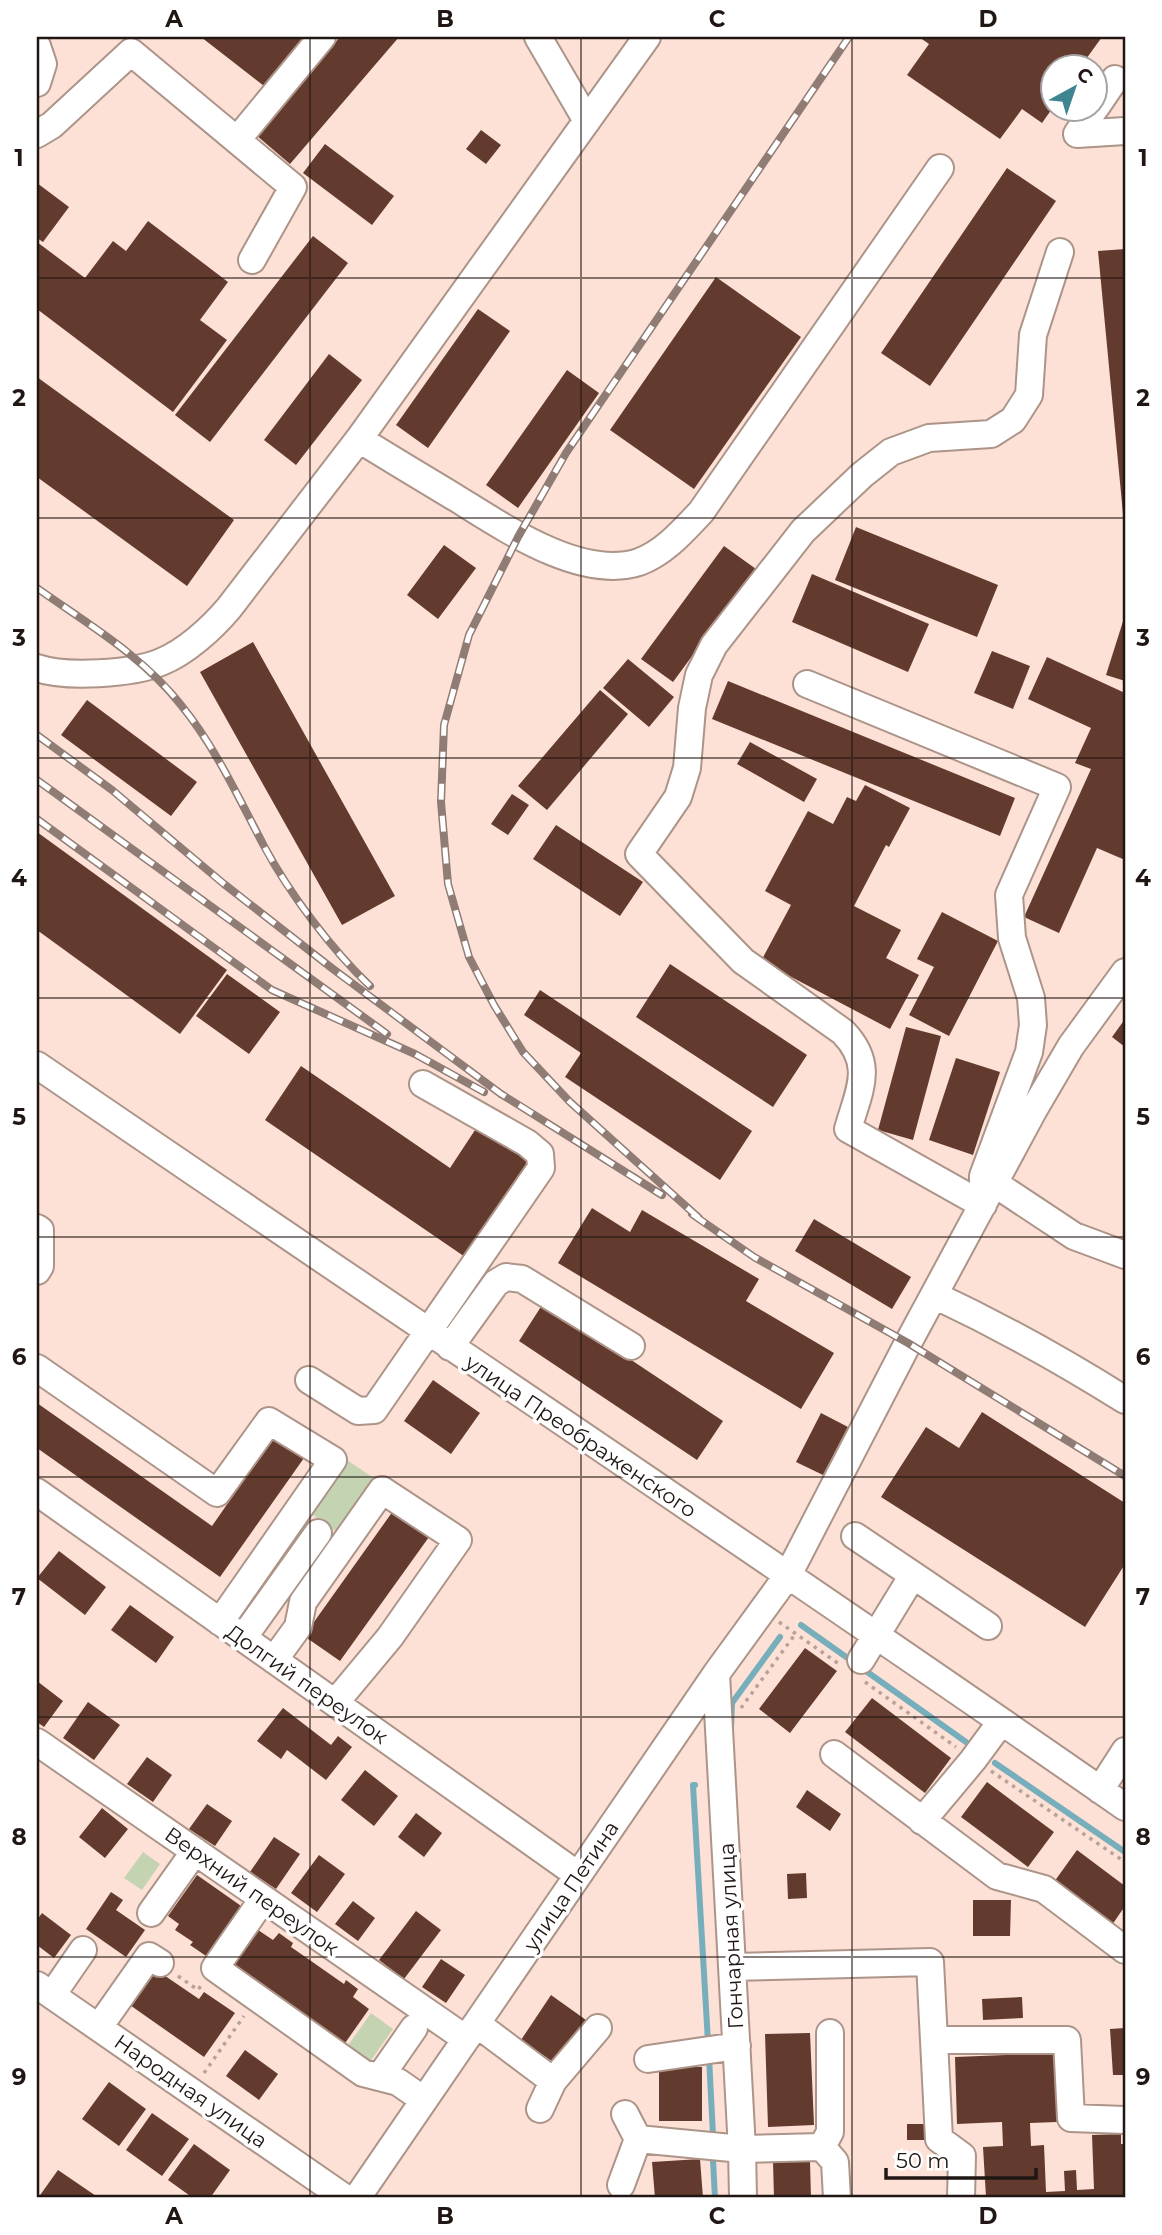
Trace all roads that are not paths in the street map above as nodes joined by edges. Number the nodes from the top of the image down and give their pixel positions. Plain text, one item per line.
1 (322, 37) edge
2 (538, 37) edge
3 (647, 37) edge
4 (132, 45) edge
5 (37, 46) edge
6 (1115, 79) dead end
7 (37, 83) edge
8 (1110, 86) edge
9 (587, 121) junction
10 (1085, 122) edge
11 (44, 129) edge
12 (1125, 131) edge
13 (237, 140) junction
14 (940, 168) dead end
15 (1060, 253) dead end
16 (252, 260) dead end
17 (359, 439) junction
18 (37, 668) edge
19 (807, 684) dead end
20 (1125, 972) edge
21 (37, 1065) edge
22 (422, 1084) dead end
23 (989, 1194) junction
24 (37, 1228) edge
25 (1125, 1255) edge
26 (37, 1271) edge
27 (934, 1295) junction
28 (439, 1340) junction
29 (631, 1346) dead end
30 (37, 1368) edge
31 (309, 1380) dead end
32 (1125, 1399) edge
33 (37, 1492) edge
34 (318, 1532) dead end
35 (855, 1536) dead end
36 (788, 1574) junction
37 (912, 1575) junction
38 (220, 1622) junction
39 (988, 1626) dead end
40 (876, 1636) junction
41 (243, 1638) junction
42 (274, 1660) junction
43 (861, 1660) dead end
44 (716, 1674) junction
45 (335, 1703) junction
46 (1001, 1722) junction
47 (37, 1742) edge
48 (1125, 1751) edge
49 (834, 1754) dead end
50 (1100, 1790) junction
51 (1125, 1807) edge
52 (922, 1821) junction
53 (195, 1851) junction
54 (578, 1875) junction
55 (263, 1899) junction
56 (151, 1913) dead end
57 (1122, 1940) edge
58 (83, 1950) dead end
59 (160, 1963) road end
60 (732, 1967) junction
61 (44, 1990) edge
62 (99, 2027) junction
63 (414, 2028) dead end
64 (598, 2028) dead end
65 (472, 2031) junction
66 (830, 2033) dead end
67 (934, 2040) junction
68 (737, 2046) junction
69 (648, 2059) dead end
70 (380, 2077) junction
71 (553, 2081) junction
72 (424, 2100) junction
73 (540, 2109) dead end
74 (625, 2114) dead end
75 (1125, 2120) edge
76 (638, 2139) junction
77 (822, 2147) junction
78 (742, 2149) junction
79 (621, 2185) dead end
80 (345, 2198) edge
81 (357, 2198) edge
82 (743, 2198) edge
83 (837, 2198) edge
84 (961, 2198) edge

1 - 13 street
2 - 9 street
3 - 9 street
4 - 11 street
4 - 13 street
5 - 7 street
6 - 8 street
9 - 17 street
10 - 12 street
13 - 16 street
14 - 17 street
15 - 23 street
17 - 18 street
19 - 23 street
20 - 23 street, улица Петина
21 - 28 street, улица Преображенского
22 - 28 street
23 - 25 street
23 - 27 street, улица Петина
24 - 26 street
27 - 32 street
27 - 36 street, улица Петина
28 - 29 street
28 - 31 street
28 - 36 street, улица Преображенского
30 - 38 street
33 - 38 street, Долгий переулок
34 - 41 street
35 - 37 street
36 - 40 street, улица Преображенского
36 - 44 street, улица Петина
37 - 39 street
37 - 40 street
38 - 41 street, Долгий переулок
40 - 43 street
40 - 46 street, улица Преображенского
41 - 42 street, Долгий переулок
42 - 45 street, Долгий переулок
42 - 45 street
44 - 54 street, улица Петина
44 - 60 street, Гончарная улица
45 - 54 street, Долгий переулок
46 - 50 street, улица Преображенского
46 - 52 street
47 - 53 street, Верхний переулок
48 - 50 street
49 - 52 street
50 - 51 street, улица Преображенского
52 - 57 street
53 - 55 street, Верхний переулок
53 - 56 street
54 - 65 street, улица Петина
55 - 65 street, Верхний переулок
55 - 70 street
58 - 61 street
59 - 62 street
60 - 67 street
60 - 68 street, Гончарная улица
61 - 62 street, Народная улица
62 - 80 street, Народная улица
63 - 70 street
64 - 71 street
65 - 71 street, Верхний переулок
65 - 72 street, улица Петина
66 - 77 street
67 - 75 street
67 - 84 street
68 - 69 street
68 - 78 street, Гончарная улица
70 - 72 street
71 - 73 street
72 - 81 street, улица Петина
74 - 76 street
76 - 78 street
76 - 79 street
77 - 78 street
77 - 83 street
78 - 82 street, Гончарная улица

